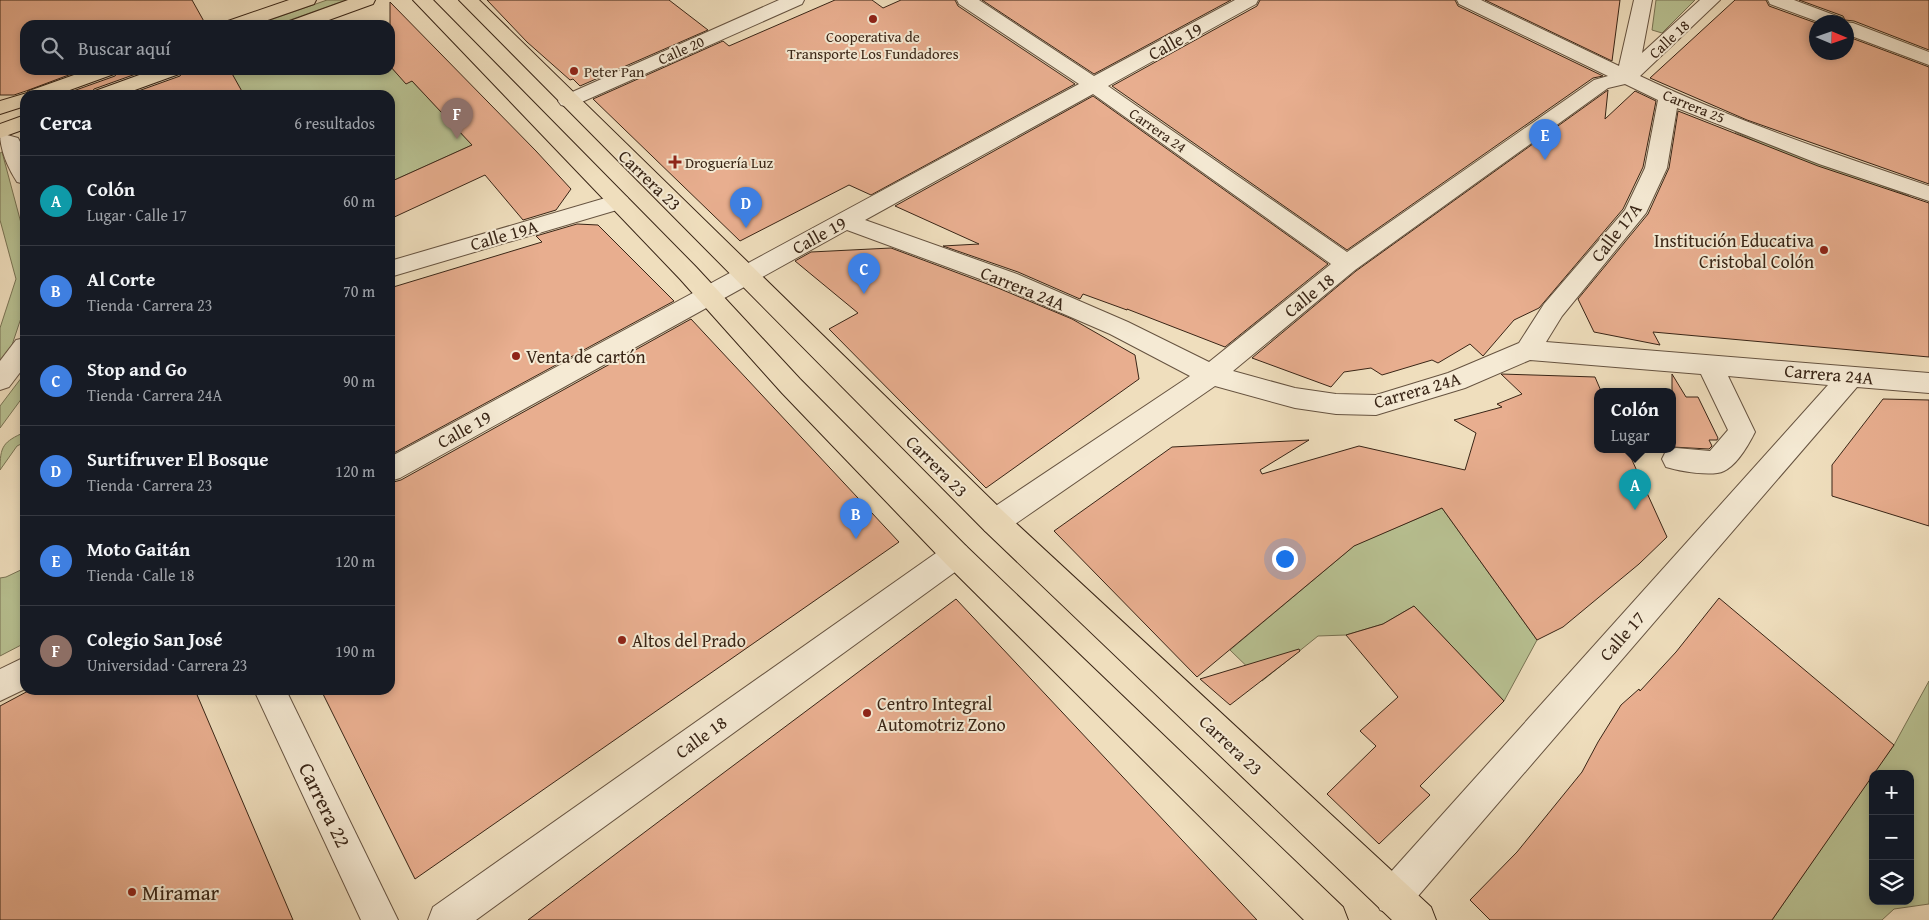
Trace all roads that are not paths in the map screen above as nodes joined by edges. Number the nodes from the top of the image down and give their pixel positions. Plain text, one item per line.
1 (307, 0) edge
2 (366, 0) edge
3 (422, 0) edge
4 (468, 0) edge
5 (795, 0) edge
6 (966, 0) edge
7 (1249, 0) edge
8 (1466, 0) edge
9 (1643, 0) edge
10 (1711, 0) edge
11 (1777, 0) edge
12 (1817, 15) edge
13 (249, 20) edge
14 (311, 20) edge
15 (1854, 30) edge
16 (1929, 59) edge
17 (93, 75) edge
18 (158, 75) edge
19 (1627, 77) junction
20 (1094, 85) junction
21 (50, 90) edge
22 (116, 90) edge
23 (1669, 97) junction
24 (20, 101) edge
25 (568, 101) junction
26 (0, 108) edge
27 (20, 124) edge
28 (0, 131) edge
29 (0, 140) edge
30 (20, 166) edge
31 (1929, 194) edge
32 (619, 202) junction
33 (844, 221) junction
34 (1347, 264) junction
35 (395, 268) edge
36 (746, 275) junction
37 (709, 295) junction
38 (1528, 350) junction
39 (20, 354) edge
40 (1709, 364) junction
41 (1211, 375) junction
42 (1852, 376) junction
43 (0, 380) edge
44 (1929, 384) edge
45 (1676, 459) dead end
46 (395, 467) edge
47 (995, 522) junction
48 (956, 555) junction
49 (20, 675) edge
50 (0, 686) edge
51 (272, 695) edge
52 (1393, 897) junction
53 (380, 920) edge
54 (446, 920) edge
55 (1330, 920) edge
56 (1418, 920) edge

1 - 13 main road
2 - 14 main road
3 - 32 main road, Carrera 23
4 - 25 main road, Carrera 23
5 - 25 street, Calle 20
6 - 20 street, Carrera 24
7 - 20 street, Calle 19
8 - 19 street, Carrera 25
9 - 19 street, Calle 18
10 - 19 street, Calle 18
11 - 12 street
15 - 16 street
17 - 21 main road
18 - 22 main road
19 - 23 street, Carrera 25
19 - 34 street, Calle 18
20 - 33 street, Calle 19
20 - 34 street, Carrera 24
23 - 31 street, Carrera 25
23 - 38 street, Calle 17A
24 - 26 main road
25 - 36 main road, Carrera 23
27 - 28 main road
29 - 30 street
32 - 35 street, Calle 19A
32 - 37 main road, Carrera 23
33 - 36 street, Calle 19
33 - 41 street, Carrera 24A
34 - 41 street, Calle 18
36 - 37 street, Calle 19
36 - 47 main road, Carrera 23
37 - 46 street, Calle 19
37 - 48 main road, Carrera 23
38 - 40 street, Carrera 24A
38 - 41 street, Carrera 24A
39 - 43 street
40 - 42 street, Carrera 24A
40 - 45 street
41 - 47 street, Calle 18
42 - 44 street, Carrera 24A
42 - 52 street, Calle 17
47 - 52 main road, Carrera 23
48 - 54 street, Calle 18
48 - 55 main road, Carrera 23
49 - 50 street
51 - 53 street, Carrera 22
52 - 56 main road, Carrera 23

